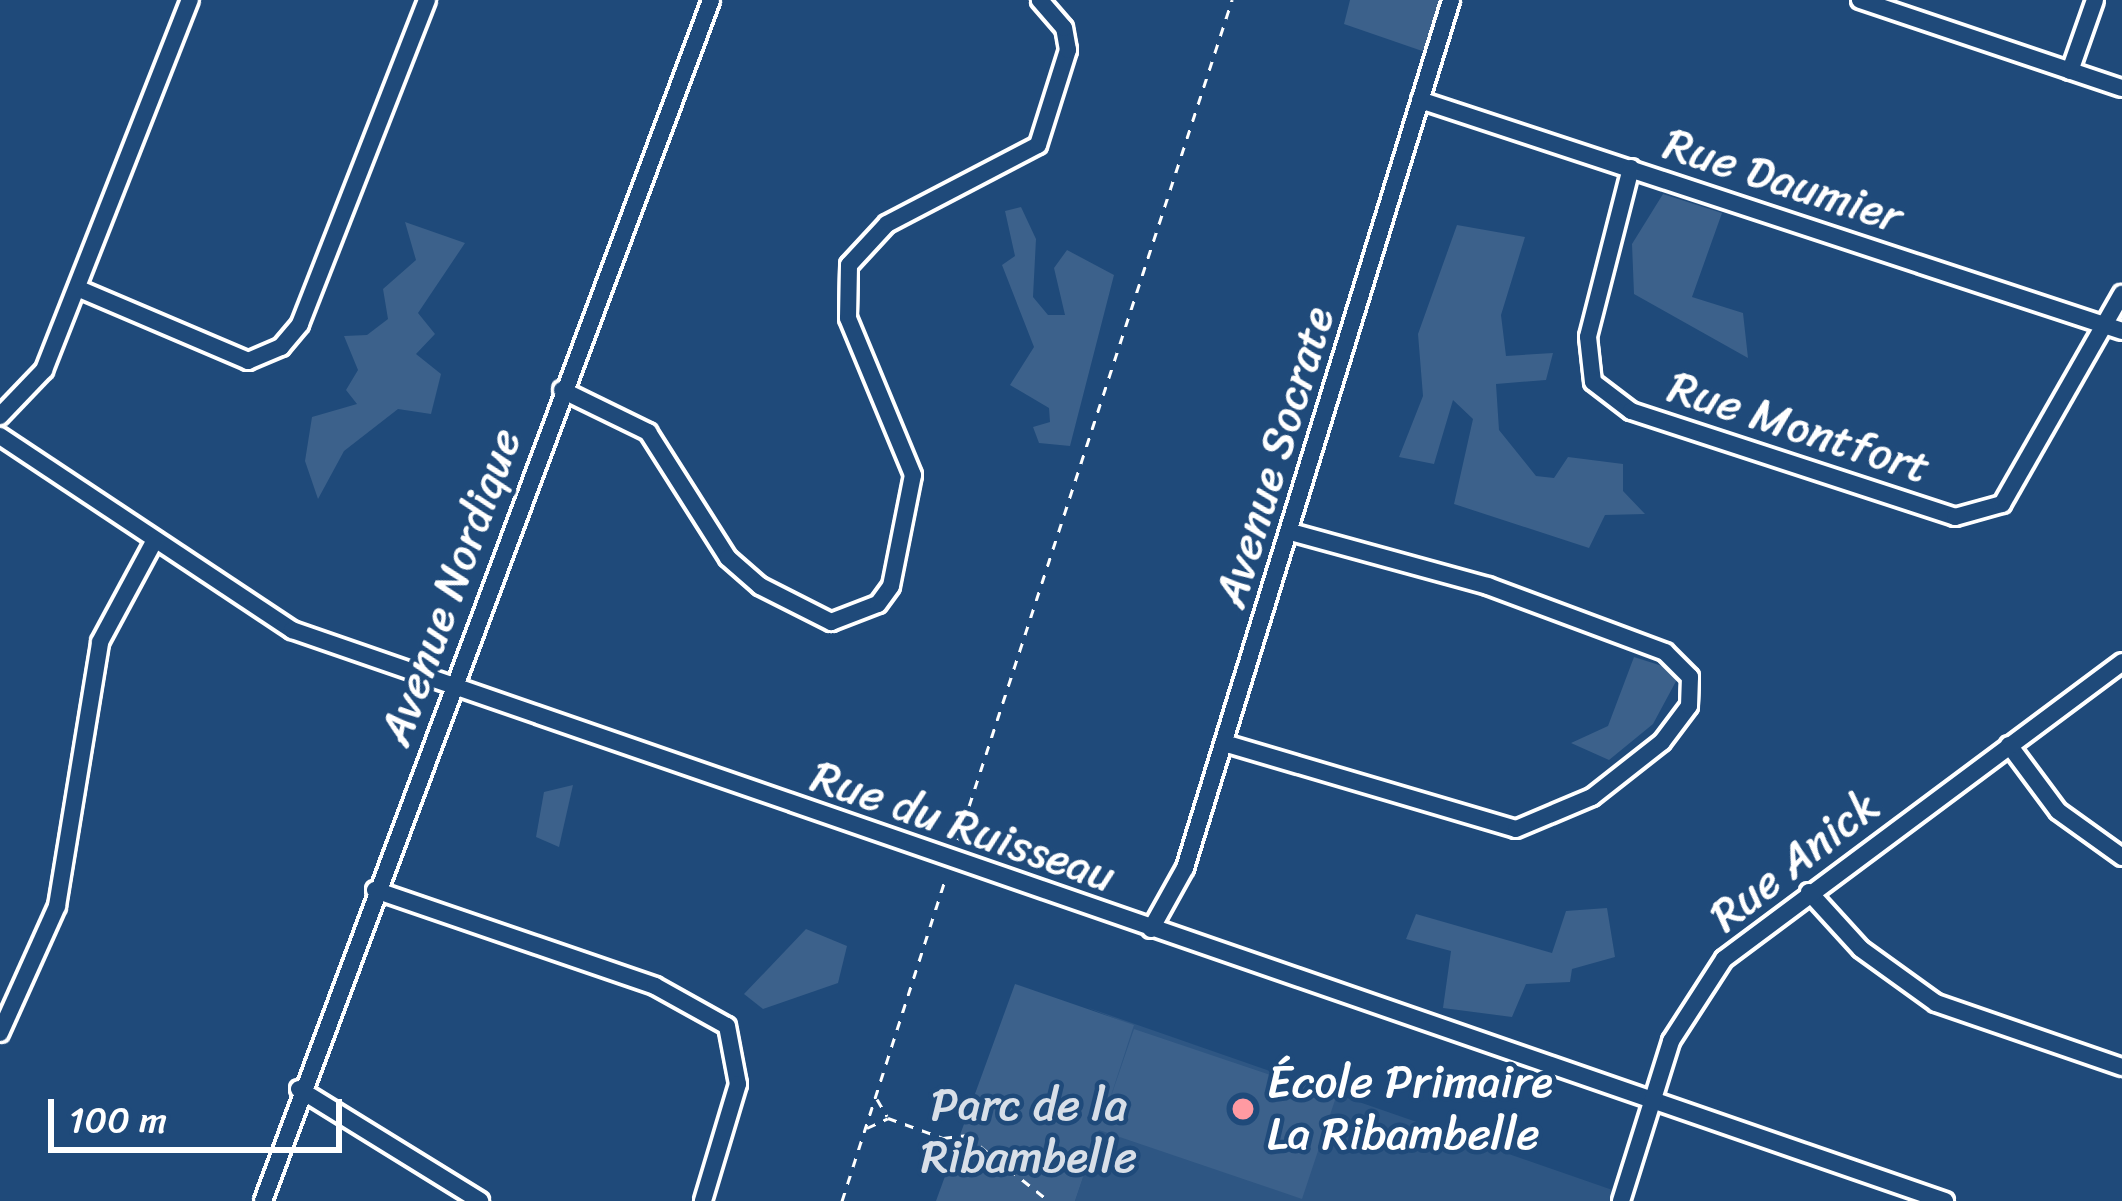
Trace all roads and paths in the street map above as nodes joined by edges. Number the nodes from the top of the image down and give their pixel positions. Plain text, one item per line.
1 (190, 0) edge
2 (427, 0) edge
3 (711, 0) edge
4 (1040, 0) edge
5 (1232, 0) edge
6 (1451, 0) edge
7 (1860, 0) edge
8 (2095, 0) edge
9 (2070, 70) junction
10 (2122, 88) edge
11 (1420, 100) junction
12 (1631, 168) junction
13 (77, 288) junction
14 (2122, 294) edge
15 (2113, 328) edge
16 (562, 390) junction
17 (0, 416) edge
18 (0, 436) edge
19 (1290, 532) junction
20 (155, 541) junction
21 (2122, 662) edge
22 (451, 693) junction
23 (1224, 743) junction
24 (2009, 745) junction
25 (2122, 857) edge
26 (951, 861) junction
27 (375, 890) junction
28 (1809, 892) junction
29 (1151, 928) junction
30 (0, 1033) edge
31 (2122, 1067) edge
32 (299, 1089) junction
33 (875, 1096) junction
34 (1654, 1100) junction
35 (888, 1118) junction
36 (865, 1129) junction
37 (263, 1201) edge
38 (480, 1201) edge
39 (703, 1201) edge
40 (842, 1201) edge
41 (1049, 1201) edge
42 (1621, 1201) edge
43 (1945, 1201) edge

1 - 13 street
2 - 13 street
3 - 16 street, Avenue Nordique
4 - 16 street
5 - 26 path
6 - 11 street, Avenue Socrate
7 - 9 street
8 - 9 street
9 - 10 street
11 - 12 street, Rue Daumier
11 - 19 street, Avenue Socrate
12 - 15 street, Rue Daumier
12 - 15 street, Rue Montfort
13 - 17 street
14 - 15 street
16 - 22 street, Avenue Nordique
18 - 20 street, Rue du Ruisseau
19 - 23 street, Avenue Socrate
19 - 23 street
20 - 22 street, Rue du Ruisseau
20 - 30 street
21 - 24 street, Rue Anick
22 - 26 street, Rue du Ruisseau
22 - 27 street, Avenue Nordique
23 - 29 street, Avenue Socrate
24 - 25 street
24 - 28 street, Rue Anick
26 - 29 street, Rue du Ruisseau
26 - 33 path
27 - 32 street, Avenue Nordique
27 - 39 street
28 - 31 street
28 - 34 street, Rue Anick
29 - 34 street, Rue du Ruisseau
32 - 37 street, Avenue Nordique
32 - 38 street
33 - 35 path
33 - 36 path
34 - 42 street, Rue Anick
34 - 43 street, Rue du Ruisseau
35 - 36 path
35 - 41 path
36 - 40 path

